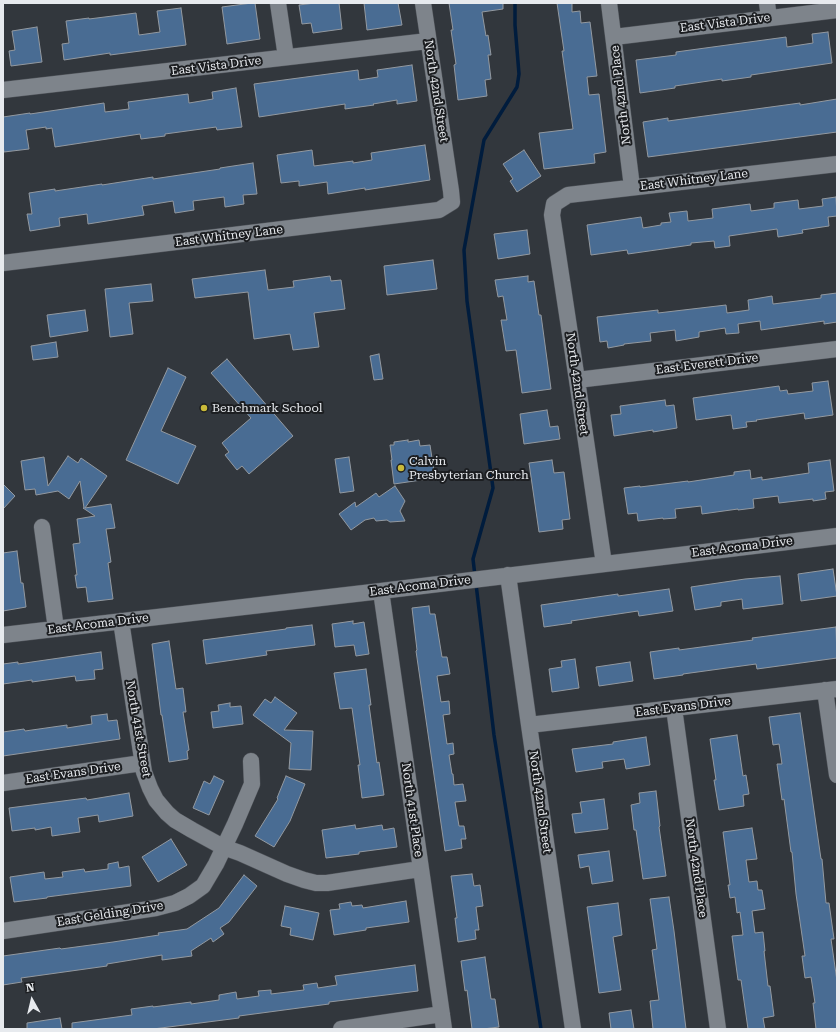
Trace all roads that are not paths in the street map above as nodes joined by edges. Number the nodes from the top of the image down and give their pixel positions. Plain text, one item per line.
1 (278, 3) edge
2 (423, 3) edge
3 (609, 3) edge
4 (837, 10) edge
5 (768, 11) edge
6 (614, 37) junction
7 (428, 41) junction
8 (286, 57) junction
9 (3, 90) edge
10 (837, 164) edge
11 (632, 187) junction
12 (452, 202) joint
13 (554, 204) joint
14 (3, 263) edge
15 (837, 349) edge
16 (577, 380) junction
17 (42, 527) dead end
18 (837, 536) edge
19 (604, 564) junction
20 (502, 576) junction
21 (381, 591) junction
22 (121, 621) junction
23 (56, 628) junction
24 (3, 635) edge
25 (831, 689) edge
26 (674, 708) junction
27 (528, 725) junction
28 (251, 762) dead end
29 (142, 763) junction
30 (837, 775) edge
31 (3, 783) edge
32 (224, 846) junction
33 (420, 870) junction
34 (3, 931) edge
35 (443, 1022) edge
36 (342, 1029) edge
37 (573, 1029) edge
38 (718, 1029) edge

1 - 8 street
2 - 7 street, North 42nd Street
3 - 6 street, North 42nd Place
4 - 5 street, East Vista Drive
5 - 6 street, East Vista Drive
6 - 11 street, North 42nd Place
7 - 8 street, East Vista Drive
7 - 12 street, North 42nd Street
8 - 9 street, East Vista Drive
10 - 11 street, East Whitney Lane
11 - 13 street, East Whitney Lane
12 - 14 street, East Whitney Lane
13 - 16 street, North 42nd Street
15 - 16 street, East Everett Drive
16 - 19 street, North 42nd Street
17 - 23 street
18 - 19 street, East Acoma Drive
19 - 20 street, East Acoma Drive
20 - 21 street, East Acoma Drive
20 - 27 street, North 42nd Street
21 - 22 street, East Acoma Drive
21 - 33 street, North 41st Place
22 - 23 street, East Acoma Drive
22 - 29 street, North 41st Street
23 - 24 street, East Acoma Drive
25 - 26 street, East Evans Drive
25 - 30 street
26 - 27 street, East Evans Drive
26 - 38 street, North 42nd Place
27 - 37 street, North 42nd Street
28 - 32 street, East Gelding Drive
29 - 31 street, East Evans Drive
29 - 32 street, North 41st Street
32 - 33 street
32 - 34 street, East Gelding Drive
33 - 35 street, North 41st Place
35 - 36 street

